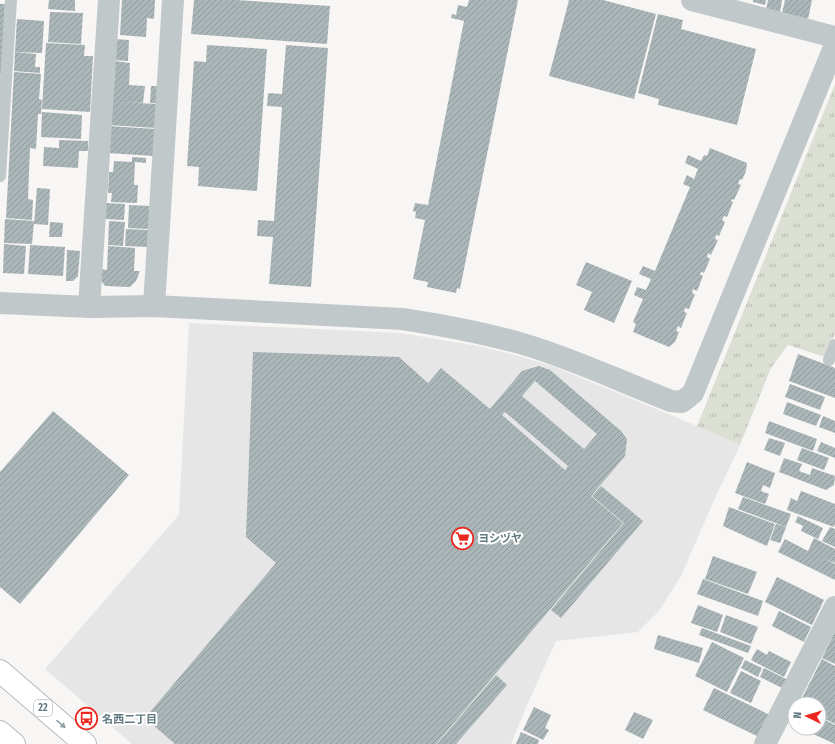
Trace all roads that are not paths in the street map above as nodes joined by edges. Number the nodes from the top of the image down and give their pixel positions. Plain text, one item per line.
1 (11, 0) edge
2 (109, 0) edge
3 (173, 0) edge
4 (692, 0) edge
5 (730, 5) edge
6 (835, 37) edge
7 (835, 45) edge
8 (0, 176) edge
9 (0, 303) edge
10 (154, 306) junction
11 (89, 307) junction
12 (835, 345) edge
13 (829, 360) dead end
14 (835, 607) edge
15 (0, 671) edge
16 (0, 732) edge
17 (14, 744) edge
18 (85, 744) edge
19 (765, 744) edge

1 - 8 lane
2 - 11 street
3 - 10 street
4 - 5 street
5 - 6 street
7 - 10 street
9 - 11 street
10 - 11 street
12 - 13 lane
14 - 19 street
15 -> 18 highway, 22
16 - 17 highway

